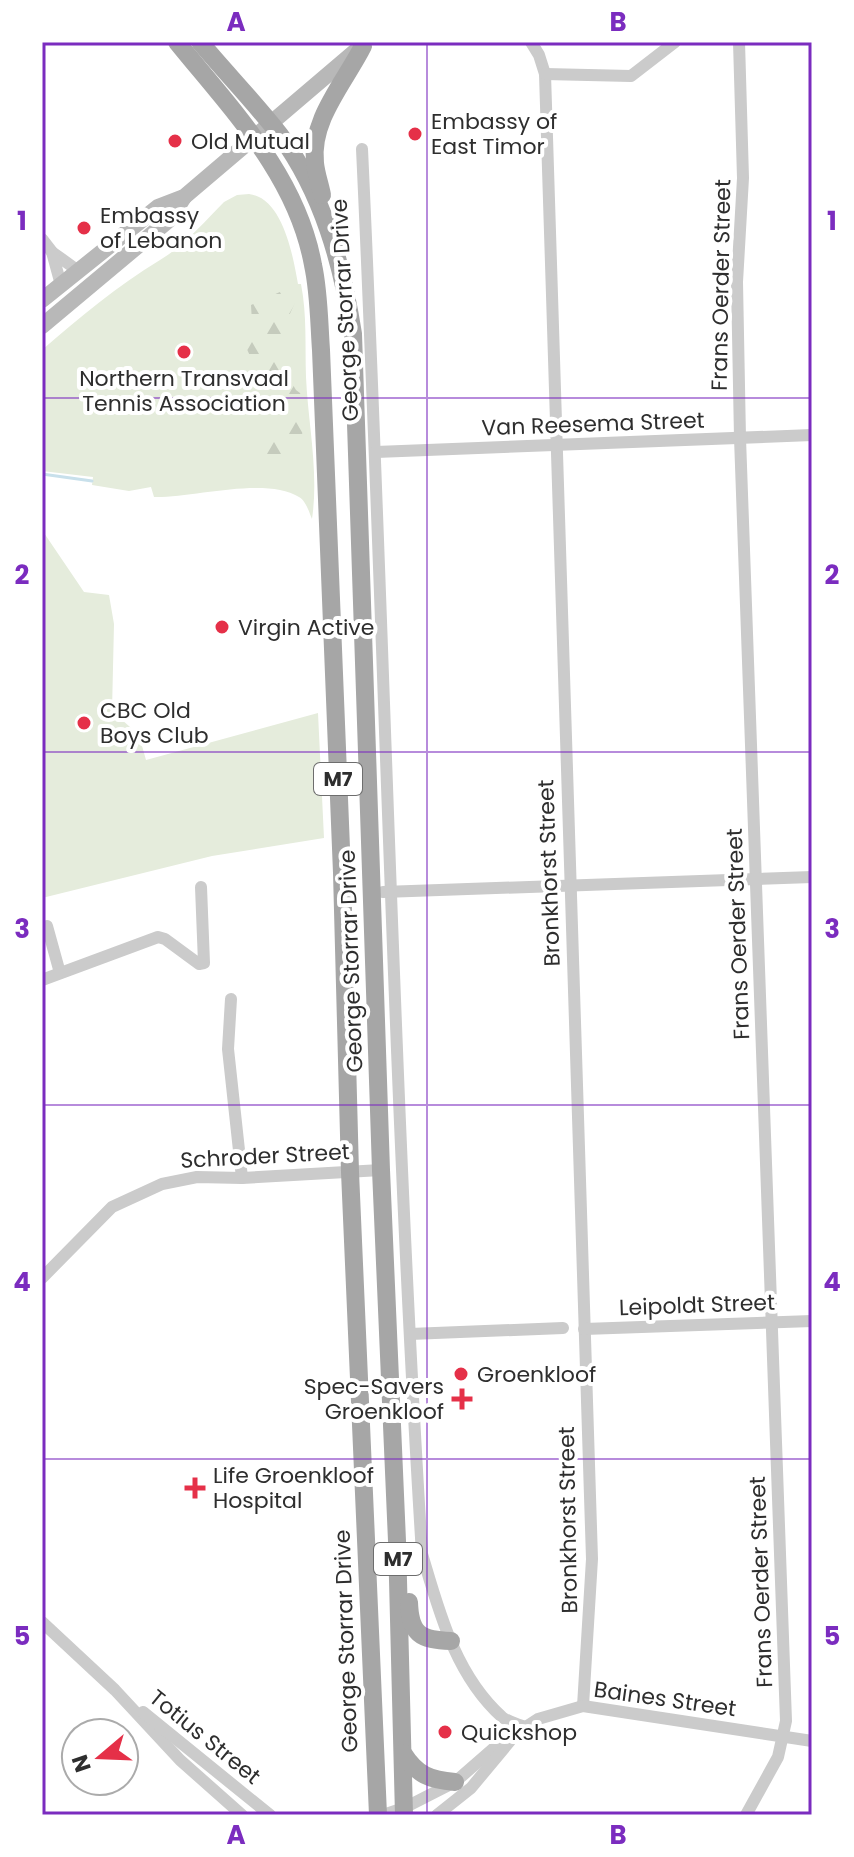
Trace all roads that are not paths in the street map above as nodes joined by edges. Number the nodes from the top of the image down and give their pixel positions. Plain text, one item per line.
1 (177, 42) edge
2 (200, 42) edge
3 (531, 42) edge
4 (675, 42) edge
5 (739, 42) edge
6 (365, 44) edge
7 (545, 74) junction
8 (270, 123) junction
9 (255, 136) junction
10 (362, 149) dead end
11 (184, 197) junction
12 (328, 226) junction
13 (42, 239) edge
14 (52, 252) junction
15 (77, 270) junction
16 (61, 285) junction
17 (42, 300) edge
18 (42, 326) edge
19 (812, 435) edge
20 (740, 438) junction
21 (556, 445) junction
22 (376, 452) junction
23 (367, 687) junction
24 (335, 712) junction
25 (368, 730) junction
26 (342, 873) junction
27 (812, 877) edge
28 (756, 879) junction
29 (570, 886) junction
30 (201, 887) dead end
31 (382, 892) junction
32 (47, 926) dead end
33 (60, 973) junction
34 (42, 980) edge
35 (231, 999) dead end
36 (346, 1013) junction
37 (381, 1170) junction
38 (350, 1172) junction
39 (242, 1178) junction
40 (42, 1278) edge
41 (812, 1321) edge
42 (773, 1323) junction
43 (563, 1328) dead end
44 (584, 1329) junction
45 (410, 1334) junction
46 (397, 1541) junction
47 (42, 1622) edge
48 (451, 1641) junction
49 (115, 1690) junction
50 (583, 1706) junction
51 (521, 1729) junction
52 (785, 1737) junction
53 (812, 1741) edge
54 (403, 1753) junction
55 (455, 1782) junction
56 (242, 1794) junction
57 (404, 1812) edge
58 (267, 1813) edge
59 (242, 1815) edge
60 (380, 1815) edge
61 (437, 1815) edge
62 (746, 1815) edge

1 - 9 main road, M7
2 - 8 main road, M7
3 - 7 street, Bronkhorst Street
4 - 7 street
5 - 20 street, Frans Oerder Street
6 - 8 main road
6 - 12 main road
7 - 21 street, Bronkhorst Street
8 - 9 main road
8 - 12 main road, George Storrar Drive / M7
9 - 11 main road
9 - 24 main road, George Storrar Drive / M7
10 - 22 street, George Storrar Drive
11 - 15 main road
11 - 18 main road
12 - 23 main road, George Storrar Drive / M7
13 - 14 street
14 - 15 street
14 - 16 street
15 - 16 main road
16 - 17 main road
19 - 20 street, Van Reesema Street
20 - 21 street, Van Reesema Street
20 - 28 street, Frans Oerder Street
21 - 22 street, Van Reesema Street
21 - 29 street, Bronkhorst Street
22 - 31 street, George Storrar Drive
23 - 24 main road
23 - 25 main road, George Storrar Drive / M7
24 - 25 main road
24 - 26 main road, George Storrar Drive / M7
25 - 31 main road, George Storrar Drive / M7
26 - 31 main road
26 - 36 main road, George Storrar Drive / M7
27 - 28 street
28 - 29 street
28 - 42 street, Frans Oerder Street
29 - 31 street
29 - 44 street, Bronkhorst Street
30 - 33 street
31 - 36 main road
31 - 37 main road, George Storrar Drive / M7
31 - 45 street, George Storrar Drive
32 - 33 street
33 - 34 street
35 - 39 street
36 - 38 main road, George Storrar Drive / M7
37 - 38 street, Schroder Street
37 - 46 main road, George Storrar Drive / M7
38 - 39 street, Schroder Street
38 - 60 main road, George Storrar Drive / M7
39 - 40 street, Schroder Street
41 - 42 street, Leipoldt Street
42 - 44 street, Leipoldt Street
42 - 52 street, Frans Oerder Street
43 - 45 street
44 - 50 street, Bronkhorst Street
45 - 48 street, George Storrar Drive
46 - 48 main road
46 - 54 main road, George Storrar Drive / M7
47 - 49 street, Totius Street
48 - 51 street, George Storrar Drive
49 - 56 street, Totius Street
49 - 59 street, Totius Street
50 - 51 street, Baines Street
50 - 52 street, Baines Street
51 - 55 street, Baines Street
51 - 61 street, Baines Street
52 - 53 street, Baines Street
52 - 62 street, Frans Oerder Street
54 - 55 main road
54 - 57 main road, George Storrar Drive / M7
55 - 57 street, Baines Street
56 - 58 street, Totius Street
56 - 59 street
57 - 60 street, Baines Street
58 - 59 street

